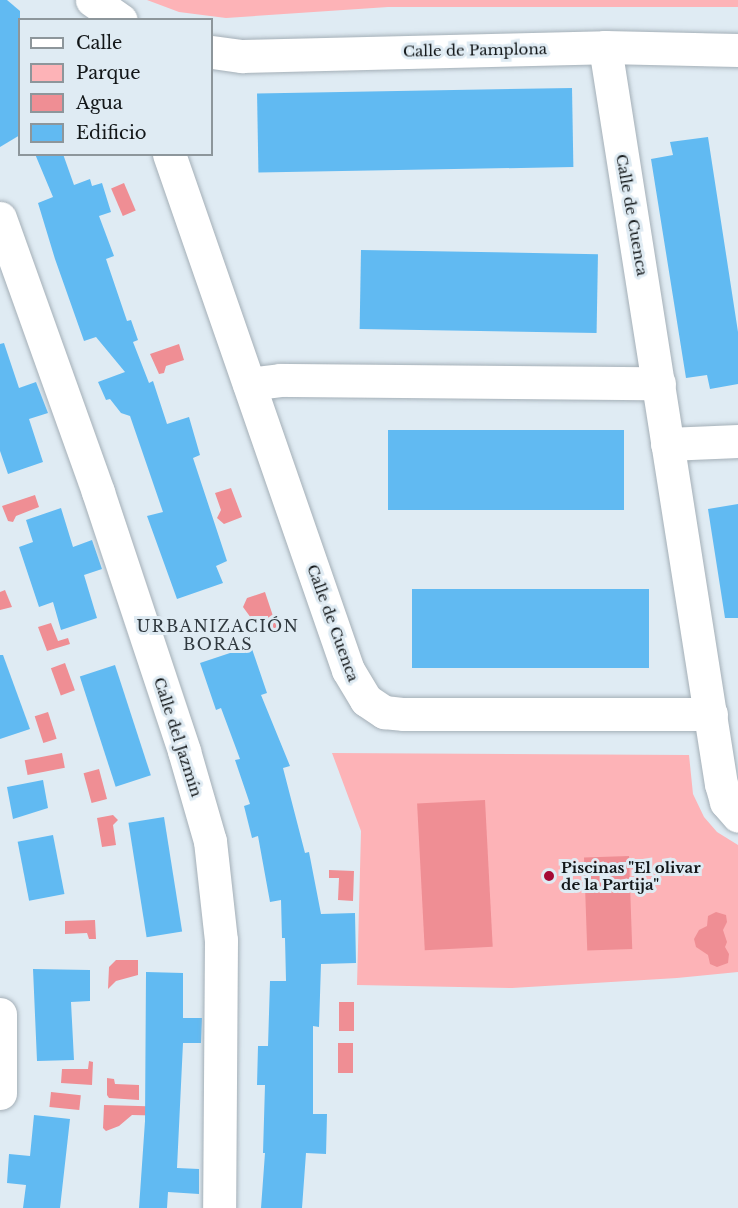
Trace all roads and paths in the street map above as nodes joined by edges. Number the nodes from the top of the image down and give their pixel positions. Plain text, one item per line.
1 (92, 0) edge
2 (118, 18) edge
3 (605, 47) junction
4 (738, 50) edge
5 (213, 52) edge
6 (170, 156) edge
7 (0, 218) edge
8 (659, 383) junction
9 (249, 384) junction
10 (738, 441) edge
11 (667, 444) junction
12 (711, 714) junction
13 (737, 816) edge
14 (0, 1014) edge
15 (0, 1093) edge
16 (219, 1208) edge

1 - 2 street
3 - 4 street, Calle de Pamplona
3 - 5 street, Calle de Pamplona
3 - 8 street, Calle de Cuenca
6 - 9 street, Calle de Cuenca
7 - 16 street, Calle del Jazmín
8 - 9 street
8 - 11 street, Calle de Cuenca
9 - 12 street, Calle de Cuenca
10 - 11 street
11 - 12 street, Calle de Cuenca
12 - 13 street, Calle de Cuenca
14 - 15 street

